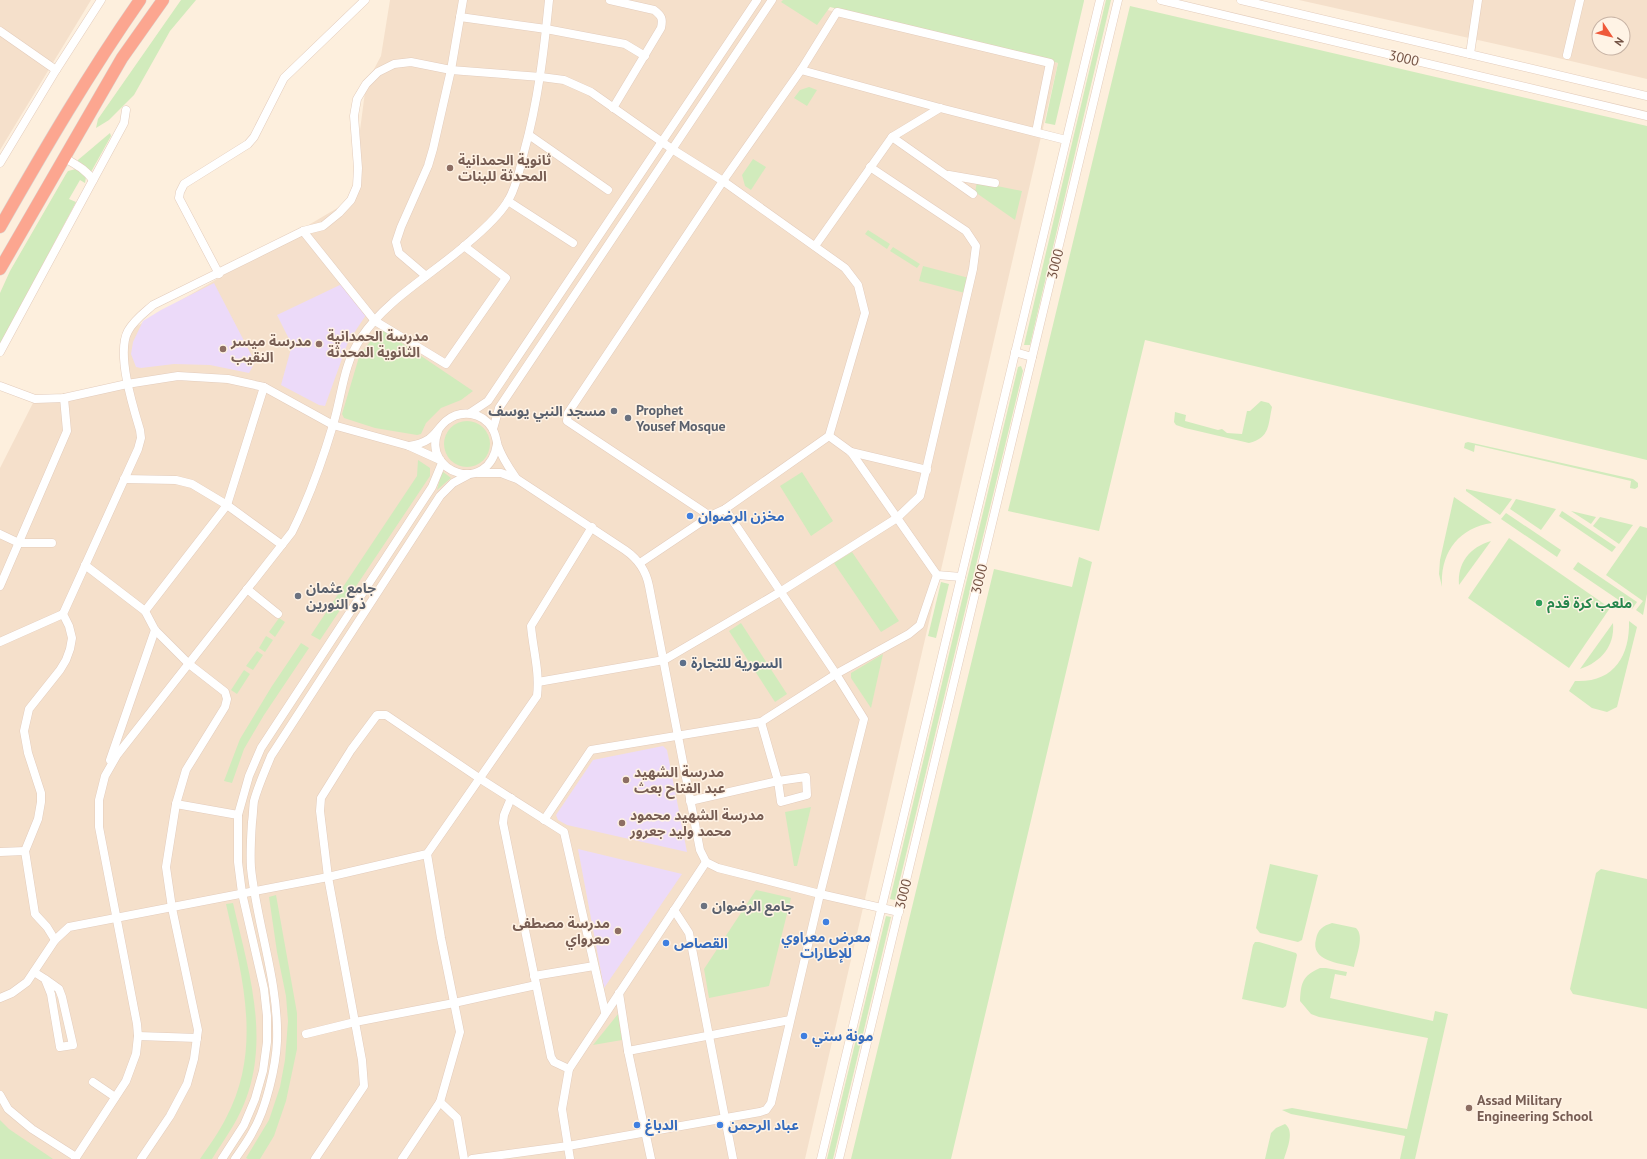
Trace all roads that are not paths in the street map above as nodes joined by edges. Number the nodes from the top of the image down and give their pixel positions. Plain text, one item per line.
1 (101, 0) edge
2 (140, 0) edge
3 (163, 0) edge
4 (366, 0) edge
5 (463, 0) edge
6 (549, 0) edge
7 (610, 0) edge
8 (757, 0) edge
9 (772, 0) edge
10 (1100, 0) edge
11 (1118, 0) edge
12 (1161, 0) edge
13 (1241, 0) edge
14 (1478, 0) edge
15 (1580, 0) edge
16 (460, 17) junction
17 (546, 30) junction
18 (0, 31) edge
19 (1470, 54) junction
20 (1567, 55) dead end
21 (645, 56) junction
22 (56, 70) junction
23 (451, 70) junction
24 (801, 70) junction
25 (541, 77) junction
26 (1647, 96) edge
27 (613, 108) junction
28 (940, 108) junction
29 (126, 110) dead end
30 (1647, 116) edge
31 (1036, 132) junction
32 (529, 135) junction
33 (892, 137) junction
34 (1066, 140) junction
35 (662, 142) junction
36 (672, 149) junction
37 (68, 160) dead end
38 (0, 163) edge
39 (870, 167) junction
40 (945, 174) junction
41 (93, 180) junction
42 (723, 181) junction
43 (995, 182) dead end
44 (608, 190) dead end
45 (973, 194) dead end
46 (508, 201) junction
47 (0, 227) edge
48 (303, 231) junction
49 (573, 243) dead end
50 (464, 246) junction
51 (815, 246) junction
52 (0, 269) edge
53 (219, 274) junction
54 (426, 276) junction
55 (375, 321) junction
56 (0, 352) edge
57 (1015, 352) junction
58 (1032, 356) junction
59 (127, 384) junction
60 (0, 386) edge
61 (264, 387) junction
62 (64, 398) junction
63 (470, 414) junction
64 (333, 425) junction
65 (440, 428) junction
66 (493, 429) junction
67 (828, 436) junction
68 (497, 444) junction
69 (409, 446) junction
70 (851, 452) junction
71 (441, 462) junction
72 (927, 470) junction
73 (478, 473) junction
74 (468, 475) junction
75 (517, 478) junction
76 (124, 479) junction
77 (227, 505) junction
78 (725, 509) junction
79 (710, 516) junction
80 (898, 518) junction
81 (592, 527) junction
82 (0, 534) edge
83 (19, 542) junction
84 (52, 543) dead end
85 (282, 546) junction
86 (640, 563) junction
87 (86, 565) junction
88 (937, 575) junction
89 (961, 577) junction
90 (0, 586) edge
91 (247, 589) junction
92 (780, 592) junction
93 (145, 611) junction
94 (63, 614) junction
95 (278, 614) dead end
96 (155, 630) junction
97 (0, 642) edge
98 (664, 660) junction
99 (189, 664) junction
100 (836, 674) junction
101 (538, 682) junction
102 (298, 692) junction
103 (309, 698) junction
104 (761, 722) junction
105 (678, 737) junction
106 (105, 776) junction
107 (479, 778) junction
108 (512, 798) junction
109 (690, 800) junction
110 (176, 804) junction
111 (238, 815) junction
112 (544, 820) junction
113 (25, 851) junction
114 (0, 852) edge
115 (427, 854) junction
116 (706, 862) junction
117 (328, 877) junction
118 (254, 891) junction
119 (242, 893) junction
120 (820, 894) junction
121 (172, 908) junction
122 (882, 908) junction
123 (674, 910) junction
124 (899, 912) junction
125 (116, 918) junction
126 (55, 940) junction
127 (594, 966) junction
128 (34, 972) junction
129 (534, 976) junction
130 (45, 979) junction
131 (536, 985) junction
132 (619, 993) junction
133 (0, 998) edge
134 (454, 1003) junction
135 (605, 1012) junction
136 (790, 1020) junction
137 (355, 1022) junction
138 (306, 1034) dead end
139 (138, 1036) junction
140 (710, 1036) junction
141 (197, 1038) junction
142 (628, 1051) junction
143 (569, 1069) junction
144 (93, 1082) dead end
145 (0, 1095) edge
146 (115, 1097) junction
147 (440, 1102) junction
148 (726, 1118) junction
149 (646, 1132) junction
150 (568, 1146) junction
151 (224, 1156) edge
152 (75, 1158) edge
153 (141, 1159) edge
154 (234, 1159) edge
155 (315, 1159) edge
156 (402, 1159) edge
157 (464, 1159) edge
158 (472, 1159) edge
159 (570, 1159) edge
160 (651, 1159) edge
161 (734, 1159) edge
162 (821, 1159) edge
163 (839, 1159) edge

1 - 22 street
2 - 47 highway
3 - 52 highway
4 - 53 street
5 - 16 street
6 - 17 street
7 - 21 street
8 - 35 street
9 - 36 street
10 - 34 street, 3000
11 - 58 street, 3000
12 - 30 street, 3000
13 - 19 street
14 - 19 street
15 - 20 street
16 - 17 street
16 - 23 street
17 - 21 street
17 - 25 street
18 - 22 street
19 - 26 street
21 - 27 street
22 - 38 street
23 - 25 street
23 - 48 street
23 - 54 street
24 - 28 street
24 - 31 street
24 - 42 street
25 - 27 street
25 - 32 street
27 - 35 street
28 - 31 street
28 - 33 street
29 - 41 street
31 - 34 street
32 - 44 street
32 - 46 street
33 - 39 street
33 - 40 street
34 - 57 street, 3000
35 - 36 street
35 - 63 street
36 - 42 street
36 - 66 street
37 - 41 street
39 - 51 street
39 - 72 street
40 - 43 street
40 - 45 street
41 - 56 street
42 - 51 street
42 - 79 street
46 - 49 street
46 - 50 street
48 - 53 street
48 - 55 street
50 - 54 street
50 - 55 street
51 - 67 street
53 - 59 street
54 - 55 street
55 - 64 street
57 - 58 street
57 - 89 street, 3000
58 - 124 street, 3000
59 - 61 street
59 - 62 street
59 - 76 street
60 - 62 street
61 - 64 street
61 - 77 street
62 - 83 street
63 - 65 street
63 - 66 street
64 - 69 street
64 - 85 street
65 - 69 street
65 - 71 street
66 - 68 street
67 - 70 street
67 - 78 street
68 - 73 street
68 - 75 street
69 - 71 street
70 - 72 street
70 - 80 street
71 - 74 street
71 - 102 street
72 - 80 street
73 - 74 street
73 - 75 street
74 - 103 street
75 - 81 street
76 - 77 street
76 - 87 street
77 - 85 street
77 - 93 street
78 - 79 street
78 - 92 street
79 - 86 street
80 - 88 street
80 - 92 street
81 - 86 street
81 - 101 street
82 - 83 street
83 - 84 street
83 - 90 street
85 - 91 street
86 - 98 street
87 - 93 street
87 - 94 street
88 - 89 street
88 - 100 street
89 - 122 street, 3000
91 - 95 street
91 - 99 street
92 - 98 street
92 - 100 street
93 - 96 street
94 - 97 street
94 - 113 street
96 - 99 street
96 - 106 street
98 - 101 street
98 - 105 street
99 - 106 street
99 - 110 street
100 - 104 street
100 - 120 street
101 - 107 street
102 - 103 street
102 - 111 street
103 - 118 street
104 - 105 street
104 - 109 street
105 - 109 street
105 - 112 street
106 - 125 street
107 - 108 street
107 - 115 street
107 - 117 street
108 - 112 street
108 - 129 street
109 - 116 street
110 - 111 street
110 - 121 street
111 - 119 street
112 - 127 street
113 - 114 street
113 - 126 street
115 - 117 street
115 - 134 street
116 - 120 street
116 - 123 street
117 - 118 street
117 - 137 street
118 - 119 street
118 - 154 street
119 - 121 street
119 - 151 street
120 - 122 street
120 - 136 street
121 - 125 street
121 - 141 street
122 - 124 street
122 - 162 street, 3000
123 - 132 street
123 - 140 street
124 - 163 street, 3000
125 - 126 street
125 - 139 street
126 - 128 street
127 - 129 street
127 - 135 street
128 - 130 street
128 - 133 street
129 - 131 street
130 - 130 street
131 - 134 street
131 - 143 street
132 - 135 street
132 - 142 street
134 - 137 street
134 - 147 street
135 - 143 street
136 - 140 street
136 - 148 street
137 - 138 street
137 - 155 street
139 - 141 street
139 - 146 street
140 - 142 street
140 - 148 street
141 - 153 street
142 - 149 street
143 - 150 street
144 - 146 street
145 - 152 street
146 - 152 street
147 - 156 street
147 - 157 street
148 - 149 street
148 - 161 street
149 - 150 street
149 - 160 street
150 - 158 street
150 - 159 street
151 - 154 street

